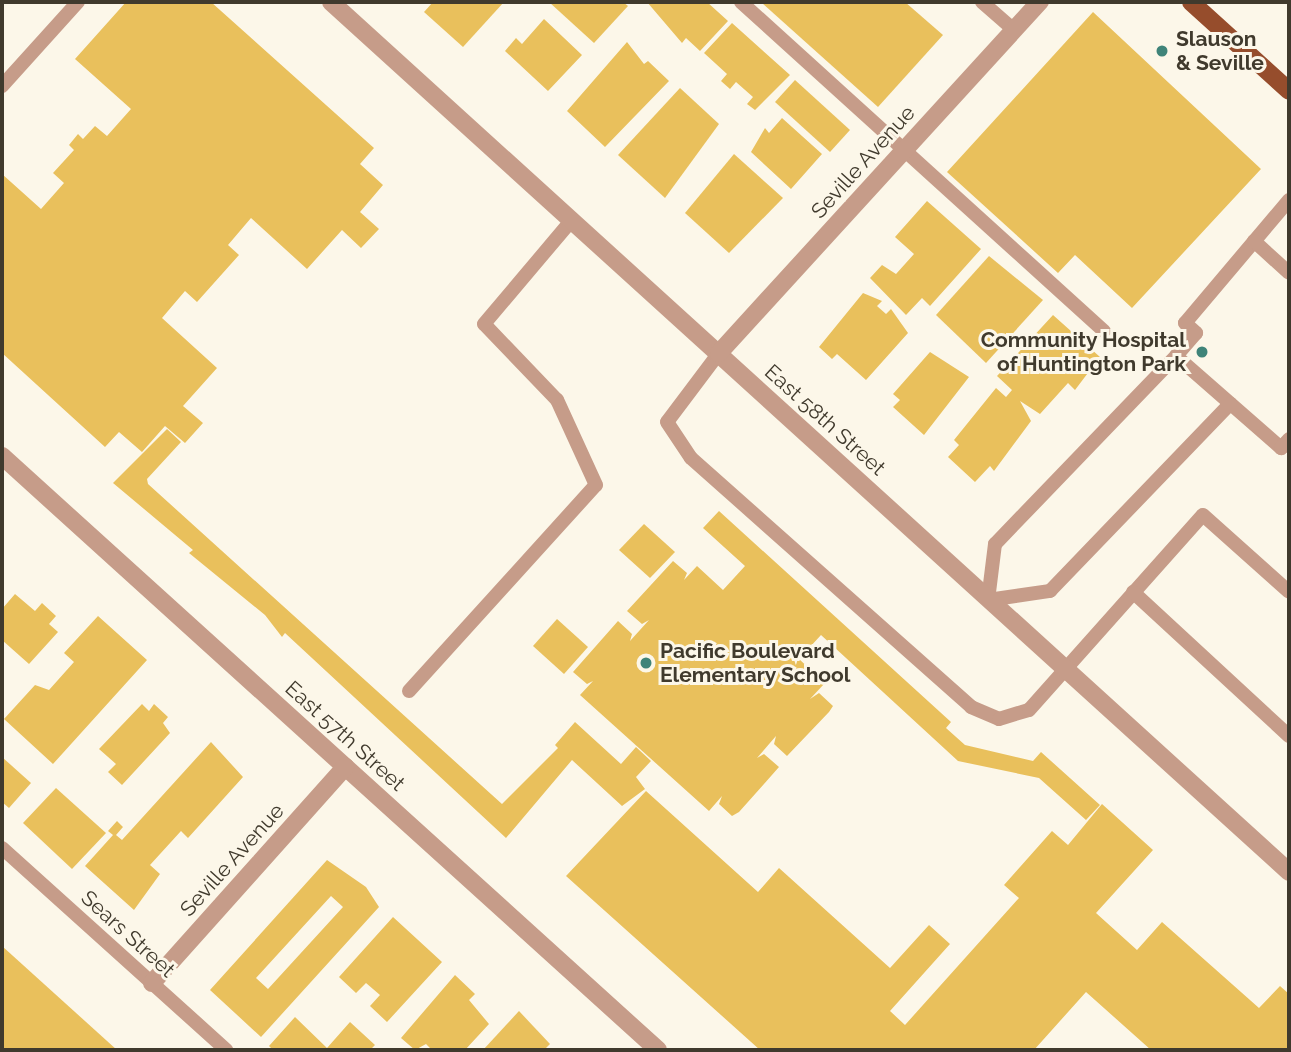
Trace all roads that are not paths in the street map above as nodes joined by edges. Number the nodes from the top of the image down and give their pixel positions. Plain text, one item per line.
1 (78, 2) edge
2 (331, 2) edge
3 (741, 2) edge
4 (982, 2) edge
5 (1040, 2) edge
6 (1191, 2) edge
7 (1014, 30) junction
8 (2, 86) edge
9 (1289, 92) edge
10 (905, 150) junction
11 (1289, 200) edge
12 (572, 220) junction
13 (1254, 241) junction
14 (1289, 273) edge
15 (1104, 331) dead end
16 (719, 353) junction
17 (1177, 356) junction
18 (1230, 404) junction
19 (1289, 439) edge
20 (2, 456) edge
21 (1133, 592) junction
22 (1289, 592) edge
23 (988, 600) junction
24 (1065, 669) junction
25 (409, 691) dead end
26 (1289, 736) edge
27 (345, 767) junction
28 (2, 848) edge
29 (1289, 872) edge
30 (152, 983) junction
31 (226, 1050) edge
32 (658, 1050) edge

1 - 8 lane
2 - 12 street, East 58th Street
3 - 10 lane
4 - 7 lane
5 - 7 street, Seville Avenue
6 - 9 main road
7 - 10 street, Seville Avenue
10 - 15 lane
10 - 16 street, Seville Avenue
11 - 13 lane
12 - 16 street, East 58th Street
12 - 25 lane
13 - 14 lane
13 - 17 lane
16 - 23 street, East 58th Street
16 - 24 lane
17 - 18 lane
17 - 23 lane
18 - 19 lane
18 - 23 lane
20 - 27 street, East 57th Street
21 - 22 lane
21 - 24 lane
21 - 26 lane
23 - 24 street, East 58th Street
24 - 29 street, East 58th Street
27 - 30 street, Seville Avenue
27 - 32 street, East 57th Street
28 - 30 lane, Sears Street
30 - 31 lane, Sears Street

